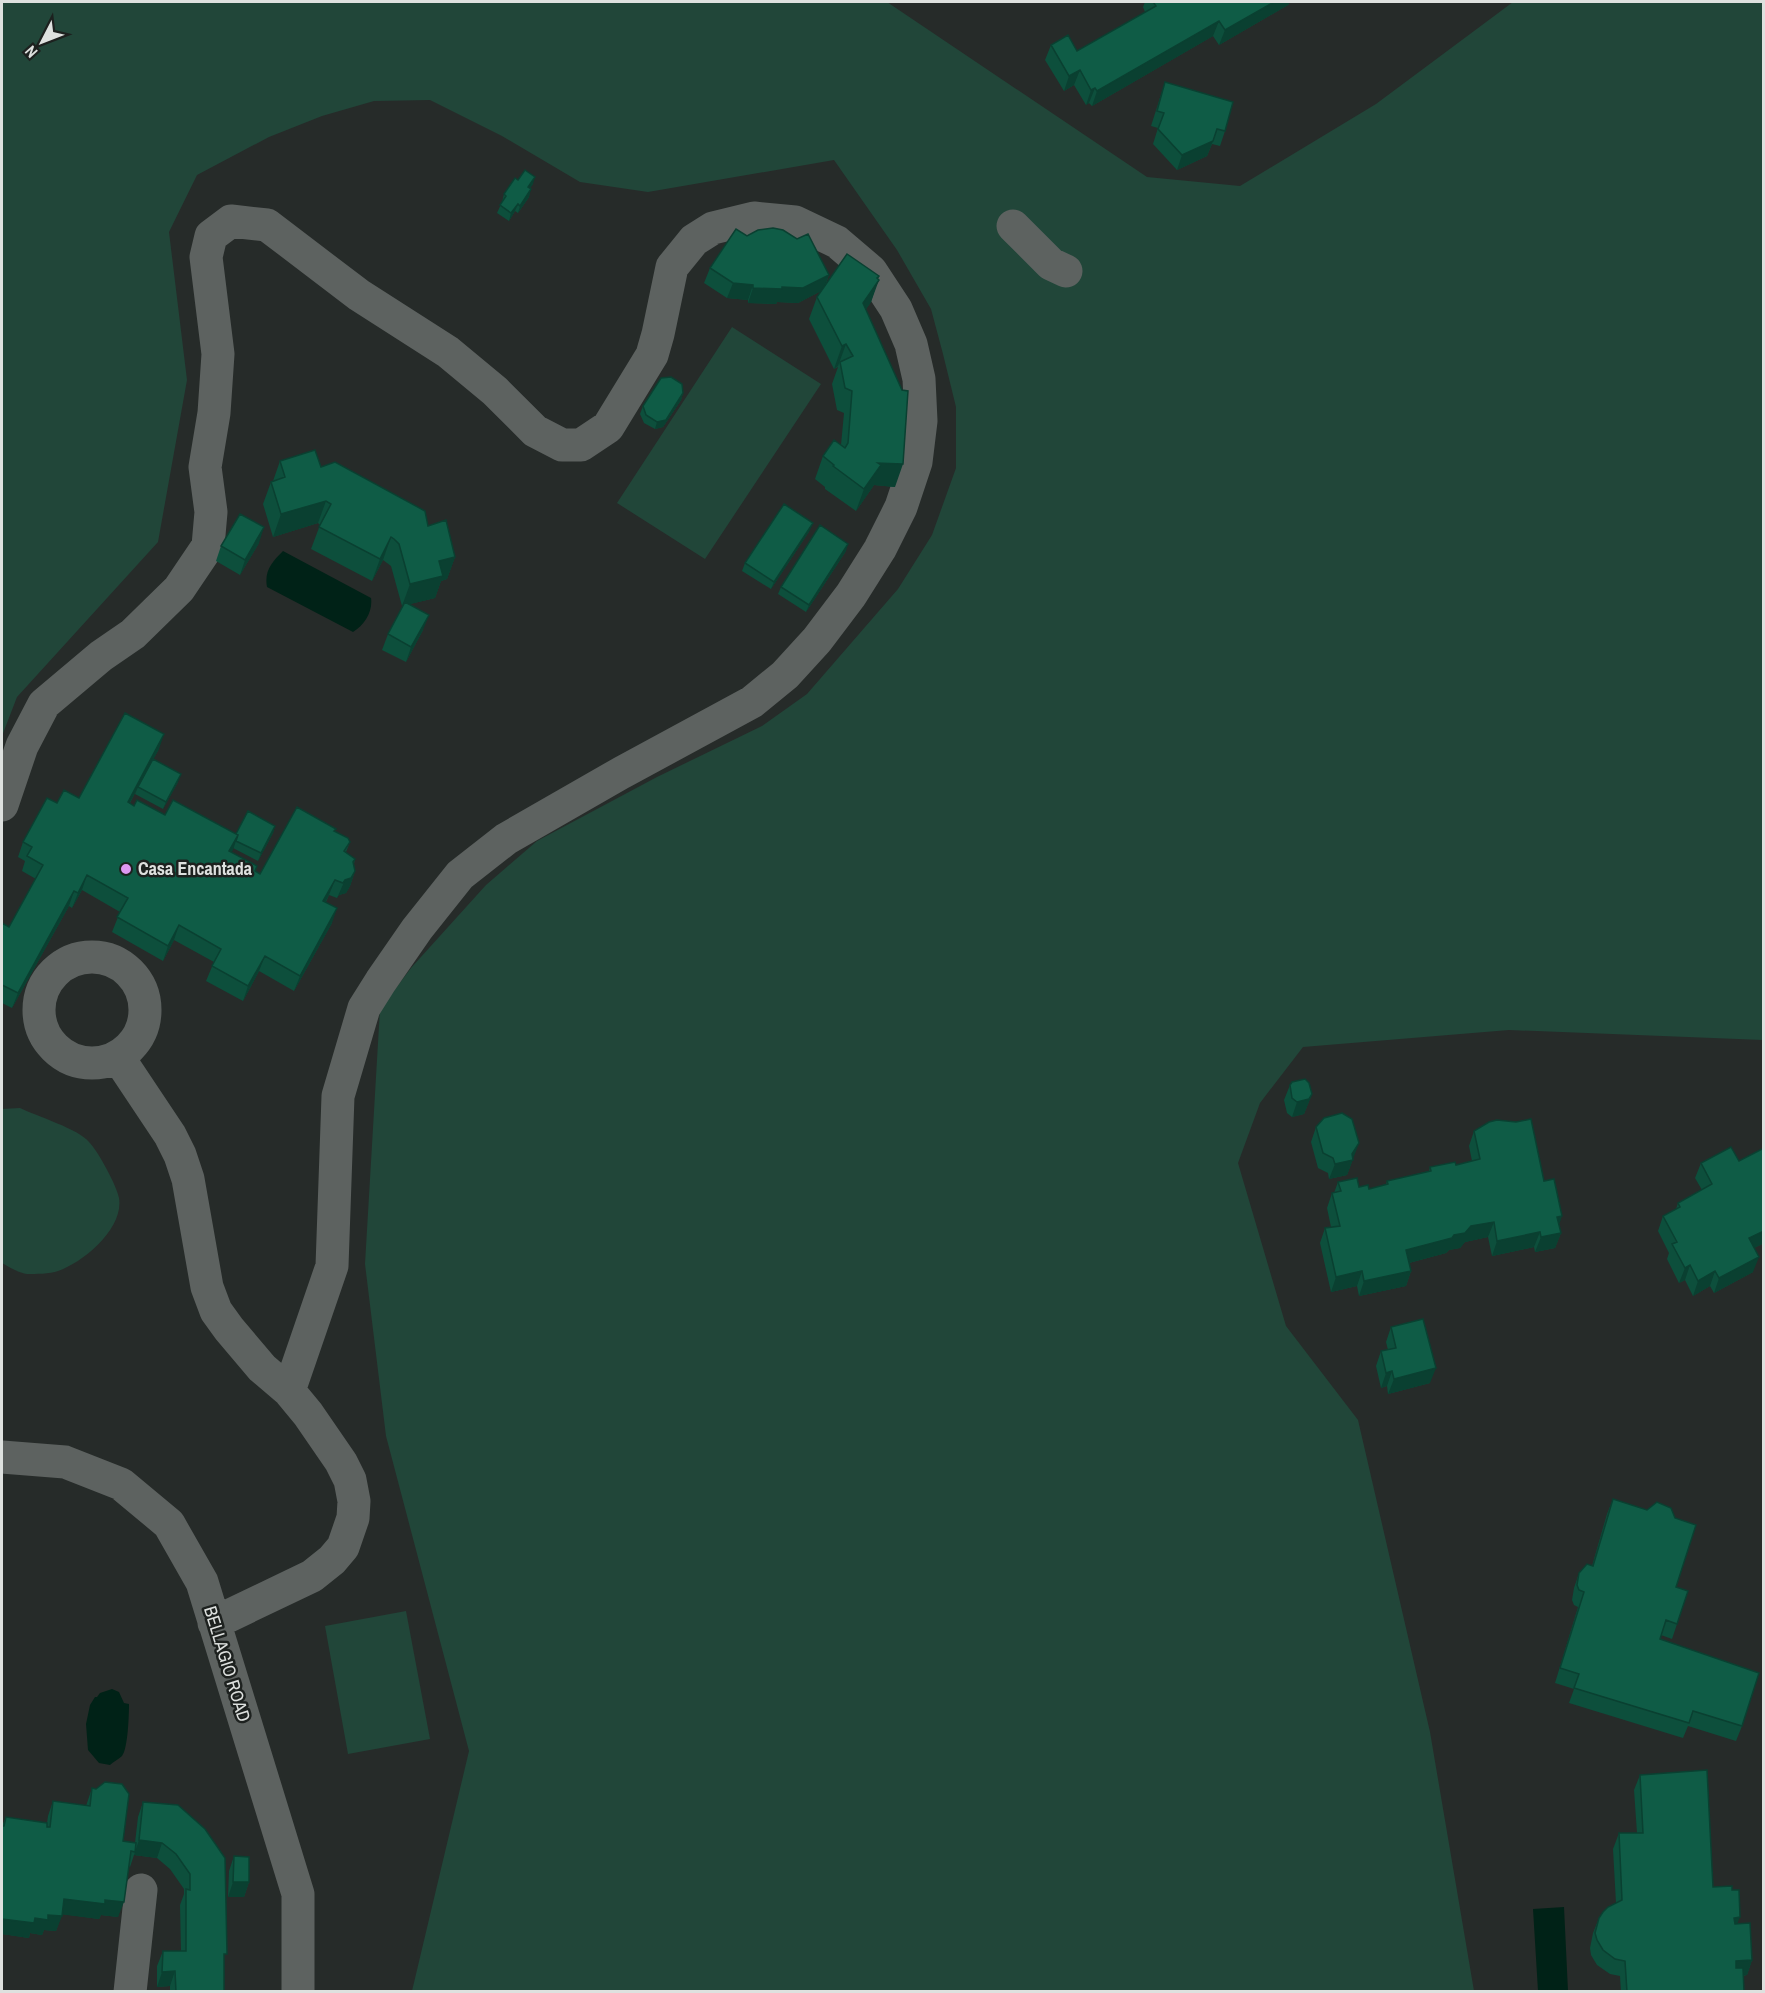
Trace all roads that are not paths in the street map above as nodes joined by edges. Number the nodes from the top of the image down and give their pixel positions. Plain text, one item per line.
1 (1013, 226) dead end
2 (1066, 271) dead end
3 (2, 804) edge
4 (118, 1057) dead end
5 (289, 1391) junction
6 (2, 1457) edge
7 (214, 1623) junction
8 (141, 1890) dead end
9 (130, 1992) edge
10 (298, 1992) edge

1 - 2 street
3 - 5 street
4 - 5 street
5 - 7 street
6 - 7 street, BELLAGIO ROAD
7 - 10 street, BELLAGIO ROAD
8 - 9 street

